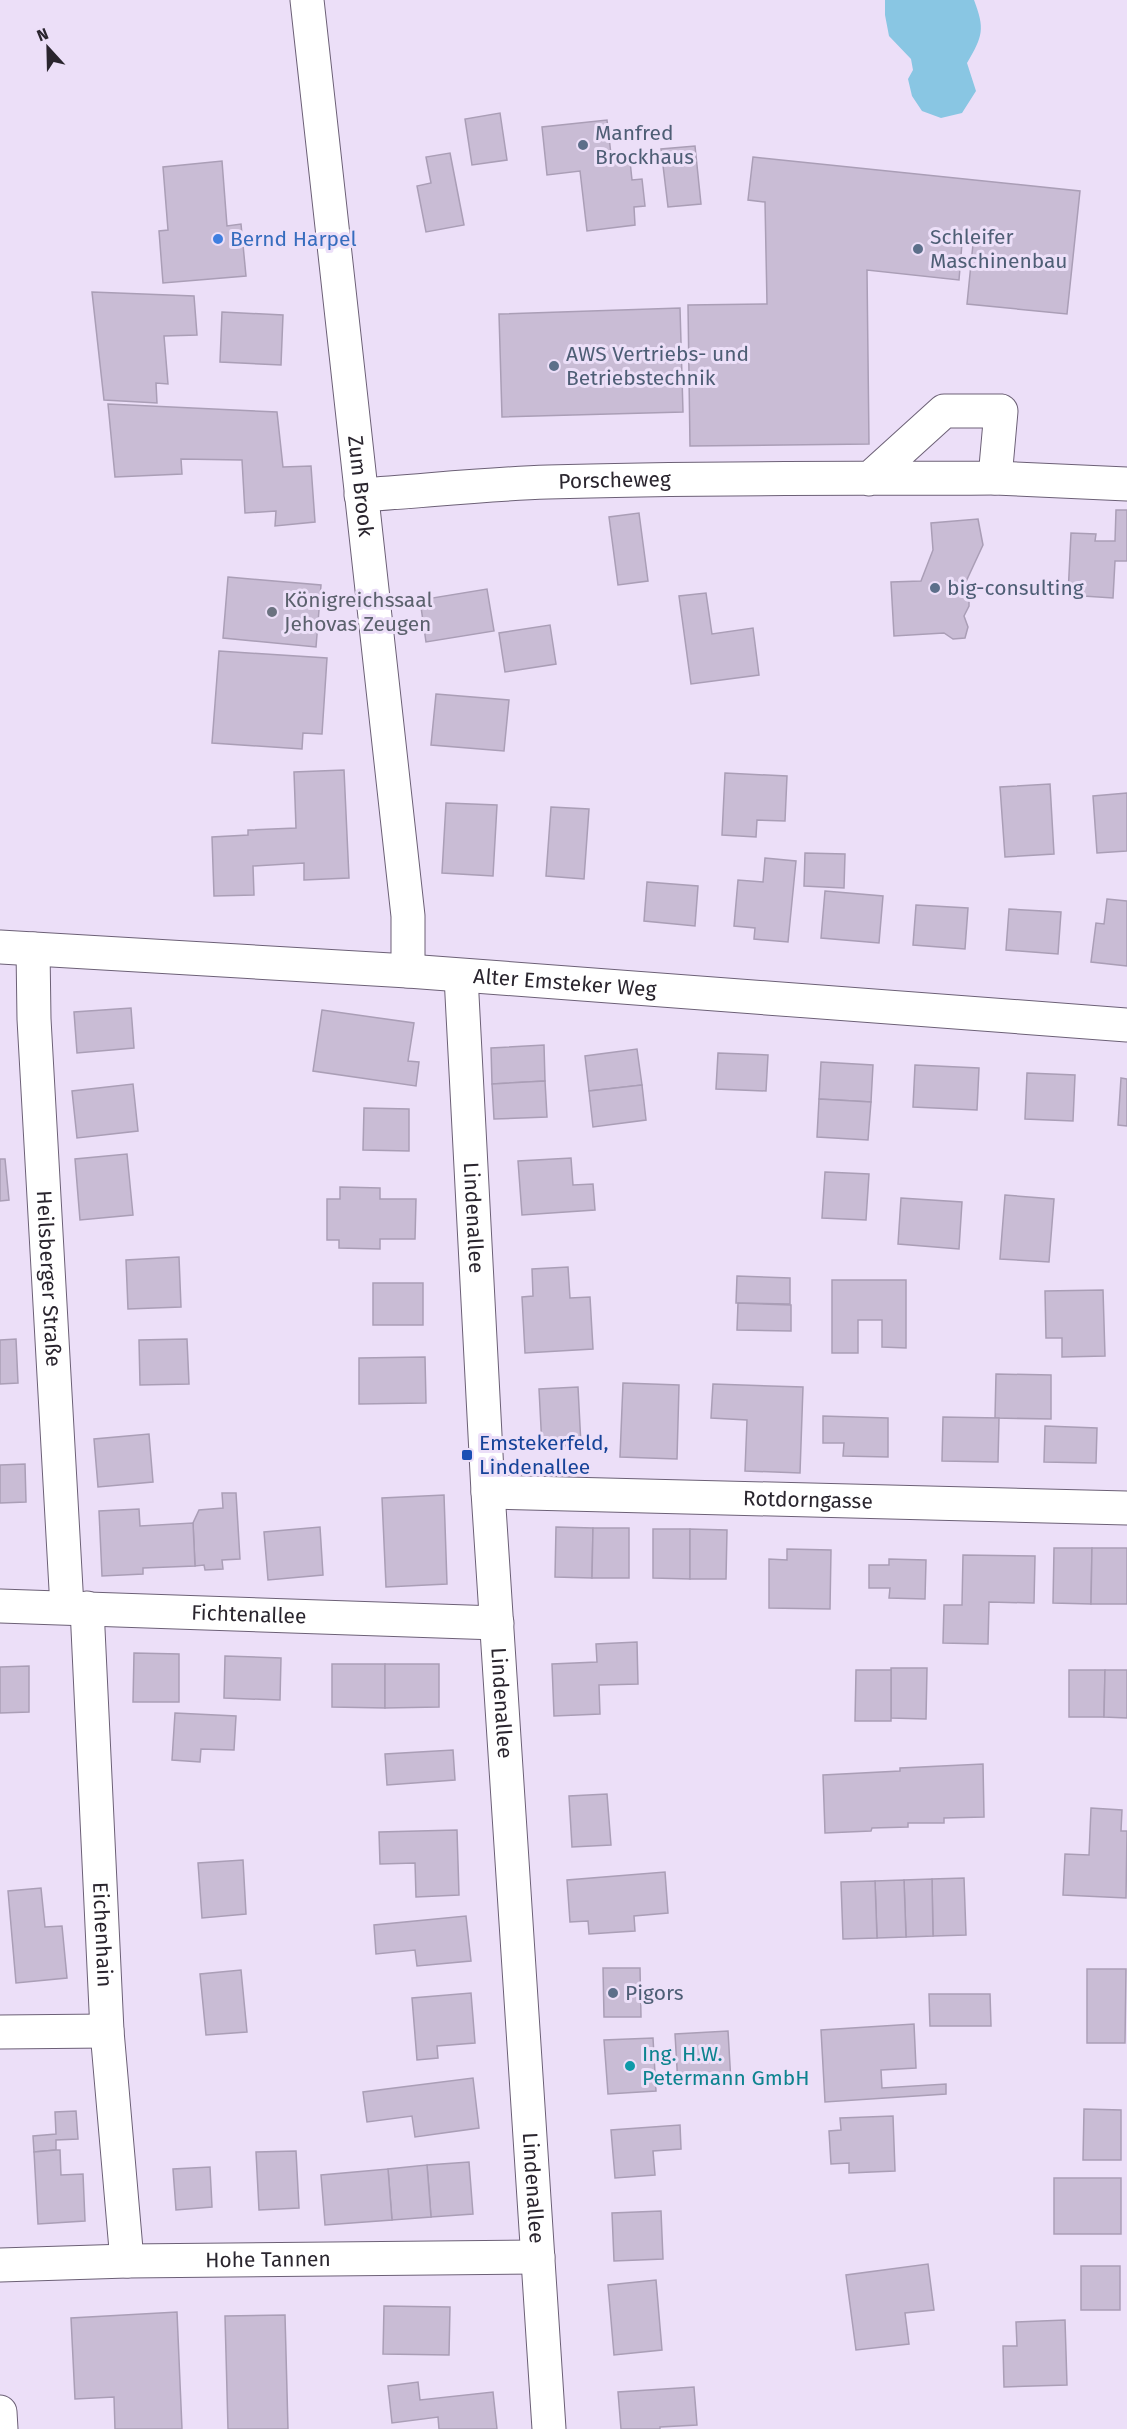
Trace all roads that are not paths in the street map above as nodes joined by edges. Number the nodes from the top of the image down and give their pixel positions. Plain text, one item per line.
1 (307, 0) edge
2 (995, 478) junction
3 (868, 479) junction
4 (1127, 484) edge
5 (361, 495) junction
6 (0, 947) edge
7 (33, 949) junction
8 (408, 971) junction
9 (461, 976) junction
10 (1127, 1025) edge
11 (488, 1492) junction
12 (1127, 1508) edge
13 (0, 1606) edge
14 (77, 1608) junction
15 (497, 1623) junction
16 (107, 2031) junction
17 (0, 2032) edge
18 (537, 2257) junction
19 (127, 2261) junction
20 (0, 2265) edge
21 (0, 2412) edge
22 (1, 2429) edge
23 (549, 2429) edge

1 - 5 street, Zum Brook
2 - 3 street, Porscheweg
2 - 3 street
2 - 4 street, Porscheweg
3 - 5 street, Porscheweg
5 - 8 street, Zum Brook
6 - 7 street, Alter Emsteker Weg
7 - 8 street, Alter Emsteker Weg
7 - 14 street, Heilsberger Straße
8 - 9 street, Alter Emsteker Weg
9 - 10 street, Alter Emsteker Weg
9 - 11 street, Lindenallee
11 - 12 street, Rotdorngasse
11 - 15 street, Lindenallee
13 - 14 street, Fichtenallee
14 - 15 street, Fichtenallee
14 - 16 street, Eichenhain
15 - 18 street, Lindenallee
16 - 17 street
16 - 19 street, Eichenhain
18 - 19 street, Hohe Tannen
18 - 23 street, Lindenallee
19 - 20 street, Hohe Tannen
21 - 22 street

